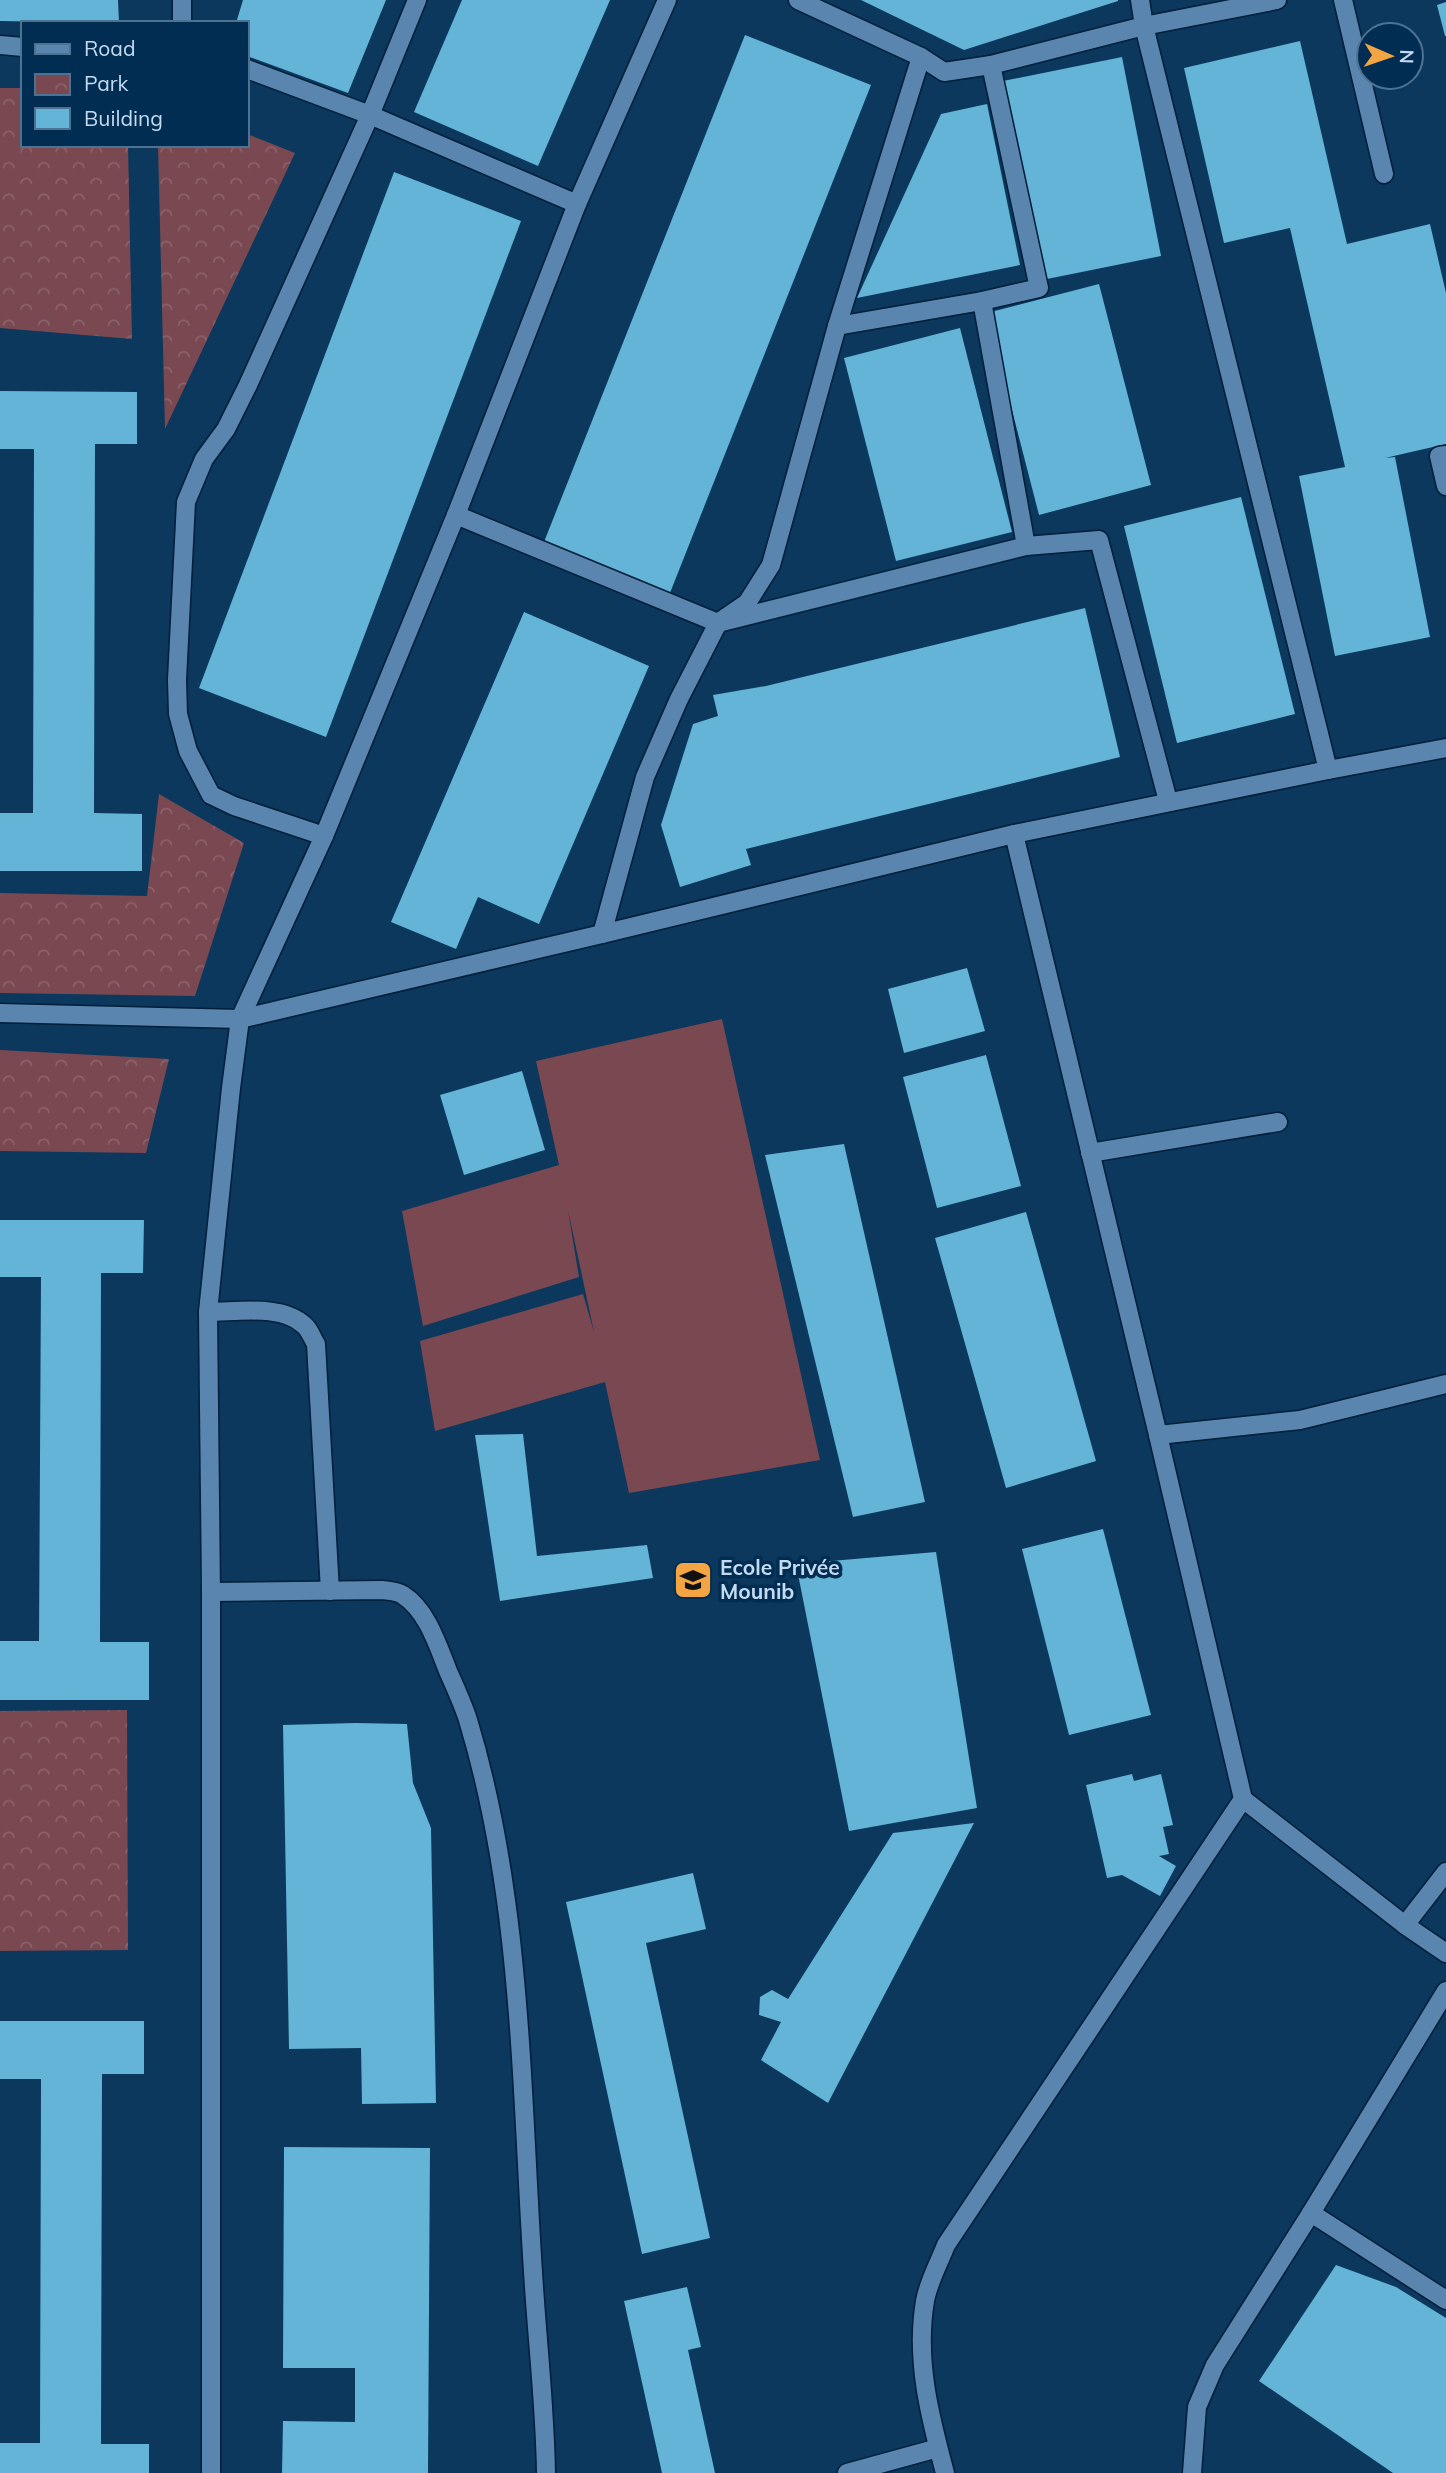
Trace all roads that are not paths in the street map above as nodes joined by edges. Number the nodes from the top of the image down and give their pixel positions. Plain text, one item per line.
1 (182, 0) edge
2 (417, 0) edge
3 (667, 0) edge
4 (797, 0) edge
5 (1140, 0) edge
6 (1277, 0) edge
7 (1343, 0) edge
8 (182, 21) edge
9 (1144, 26) junction
10 (0, 45) edge
11 (21, 47) edge
12 (921, 57) junction
13 (991, 65) junction
14 (248, 69) edge
15 (370, 116) junction
16 (1384, 174) dead end
17 (577, 204) junction
18 (982, 301) junction
19 (837, 326) junction
20 (1446, 455) edge
21 (1446, 486) edge
22 (456, 515) junction
23 (1026, 546) junction
24 (718, 623) junction
25 (1446, 748) edge
26 (1328, 770) junction
27 (1168, 801) junction
28 (1013, 834) junction
29 (324, 836) junction
30 (602, 934) junction
31 (0, 1013) edge
32 (240, 1019) junction
33 (1278, 1122) dead end
34 (1090, 1153) junction
35 (208, 1311) junction
36 (1446, 1384) edge
37 (1158, 1435) junction
38 (330, 1591) junction
39 (211, 1592) junction
40 (1243, 1799) junction
41 (1446, 1872) edge
42 (1405, 1925) junction
43 (1446, 1952) edge
44 (1446, 1991) edge
45 (1311, 2213) junction
46 (1446, 2300) edge
47 (938, 2448) junction
48 (211, 2473) edge
49 (546, 2473) edge
50 (847, 2473) edge
51 (945, 2473) edge
52 (1192, 2473) edge

1 - 8 street
2 - 15 street
3 - 17 street
4 - 12 street
5 - 9 street
6 - 9 street
7 - 16 street
9 - 13 street
9 - 26 street
10 - 11 street
12 - 13 street
12 - 19 street
13 - 18 street
14 - 15 street
15 - 17 street
15 - 29 street
17 - 22 street
18 - 19 street
18 - 23 street
19 - 24 street
20 - 21 street
22 - 24 street
22 - 29 street
23 - 24 street
23 - 27 street
24 - 30 street
25 - 26 street
26 - 27 street
27 - 28 street
28 - 30 street
28 - 34 street
29 - 32 street
30 - 32 street
31 - 32 street
32 - 35 street
33 - 34 street
34 - 37 street
35 - 38 street
35 - 39 street
36 - 37 street
37 - 40 street
38 - 39 street
38 - 49 street
39 - 48 street
40 - 42 street
40 - 47 street
41 - 42 street
42 - 43 street
44 - 45 street
45 - 46 street
45 - 52 street
47 - 50 street
47 - 51 street

